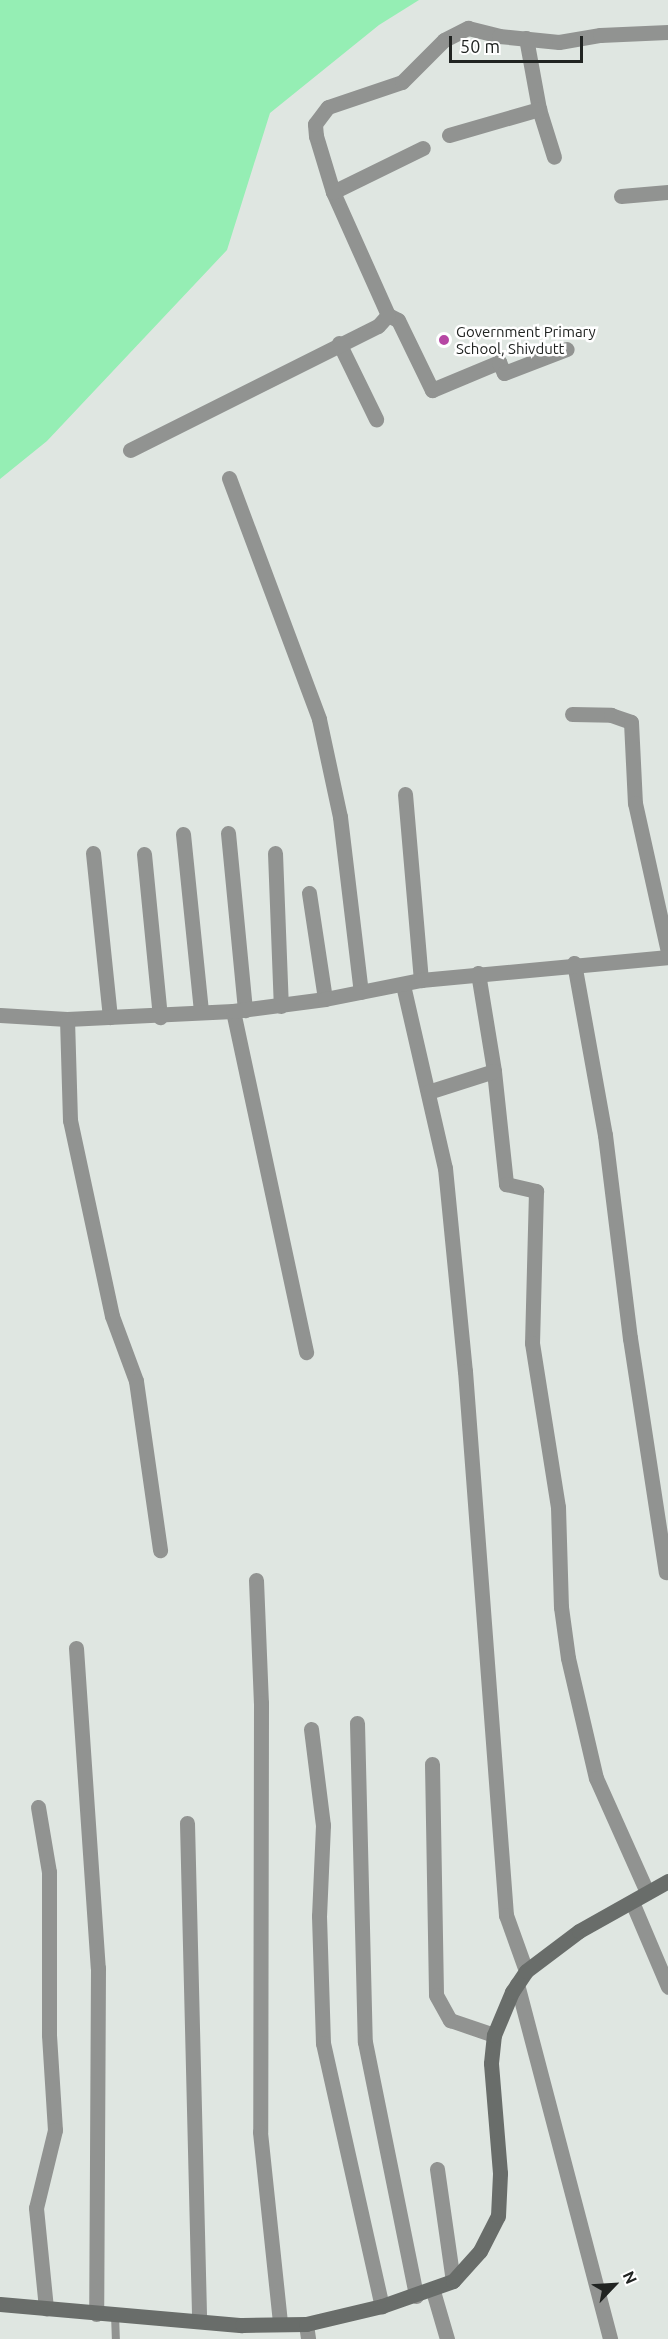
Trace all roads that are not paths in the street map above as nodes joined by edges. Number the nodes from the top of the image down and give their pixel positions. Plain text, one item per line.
1 (668, 32) edge
2 (526, 38) junction
3 (539, 109) junction
4 (449, 135) dead end
5 (423, 148) dead end
6 (554, 158) dead end
7 (333, 192) junction
8 (668, 192) edge
9 (621, 196) dead end
10 (388, 315) junction
11 (339, 343) junction
12 (567, 349) dead end
13 (376, 419) dead end
14 (130, 450) dead end
15 (229, 478) dead end
16 (572, 714) dead end
17 (405, 794) dead end
18 (228, 833) dead end
19 (183, 834) dead end
20 (275, 853) dead end
21 (93, 854) dead end
22 (144, 855) dead end
23 (309, 893) dead end
24 (668, 951) edge
25 (668, 957) edge
26 (574, 963) junction
27 (477, 973) junction
28 (421, 980) junction
29 (403, 985) junction
30 (361, 992) junction
31 (325, 999) junction
32 (281, 1006) junction
33 (201, 1011) junction
34 (239, 1011) junction
35 (0, 1015) edge
36 (110, 1017) junction
37 (160, 1017) junction
38 (67, 1019) junction
39 (494, 1071) junction
40 (428, 1092) junction
41 (306, 1352) dead end
42 (160, 1550) dead end
43 (666, 1572) dead end
44 (256, 1580) dead end
45 (76, 1648) dead end
46 (357, 1723) dead end
47 (311, 1729) dead end
48 (432, 1764) dead end
49 (38, 1807) dead end
50 (188, 1823) dead end
51 (668, 1881) edge
52 (647, 1892) junction
53 (632, 1902) junction
54 (522, 1977) junction
55 (668, 1987) edge
56 (494, 2035) junction
57 (437, 2169) dead end
58 (453, 2281) junction
59 (433, 2291) junction
60 (416, 2296) junction
61 (0, 2304) edge
62 (382, 2306) junction
63 (46, 2309) junction
64 (96, 2314) junction
65 (115, 2314) junction
66 (199, 2320) junction
67 (280, 2323) junction
68 (307, 2332) edge
69 (116, 2339) edge
70 (447, 2339) edge
71 (610, 2339) edge

1 - 2 street
2 - 3 street
2 - 7 street
3 - 4 street
3 - 6 street
5 - 7 street
7 - 10 street
8 - 9 street
10 - 11 street
10 - 12 street
11 - 13 street
11 - 14 street
15 - 30 street
16 - 24 street
17 - 28 street
18 - 34 street
19 - 33 street
20 - 32 street
21 - 36 street
22 - 37 street
23 - 31 street
25 - 26 street
26 - 27 street
26 - 43 street
27 - 28 street
27 - 39 street
28 - 29 street
29 - 30 street
29 - 40 street
30 - 31 street
31 - 32 street
32 - 34 street
33 - 34 street
33 - 37 street
34 - 41 street
35 - 38 street
36 - 37 street
36 - 38 street
38 - 42 street
39 - 40 street
39 - 52 street
40 - 54 street
44 - 67 street
45 - 64 street
46 - 60 street
47 - 62 street
48 - 56 street
49 - 63 street
50 - 66 street
51 - 52 main road
52 - 53 main road
53 - 54 main road
53 - 55 street
54 - 56 main road
54 - 71 street
56 - 58 main road
57 - 58 street
58 - 59 main road
59 - 60 main road
59 - 70 street
60 - 62 main road
61 - 63 main road
62 - 68 main road
63 - 64 main road
64 - 65 main road
65 - 66 main road
65 - 69 lane
66 - 67 main road
67 - 68 main road

